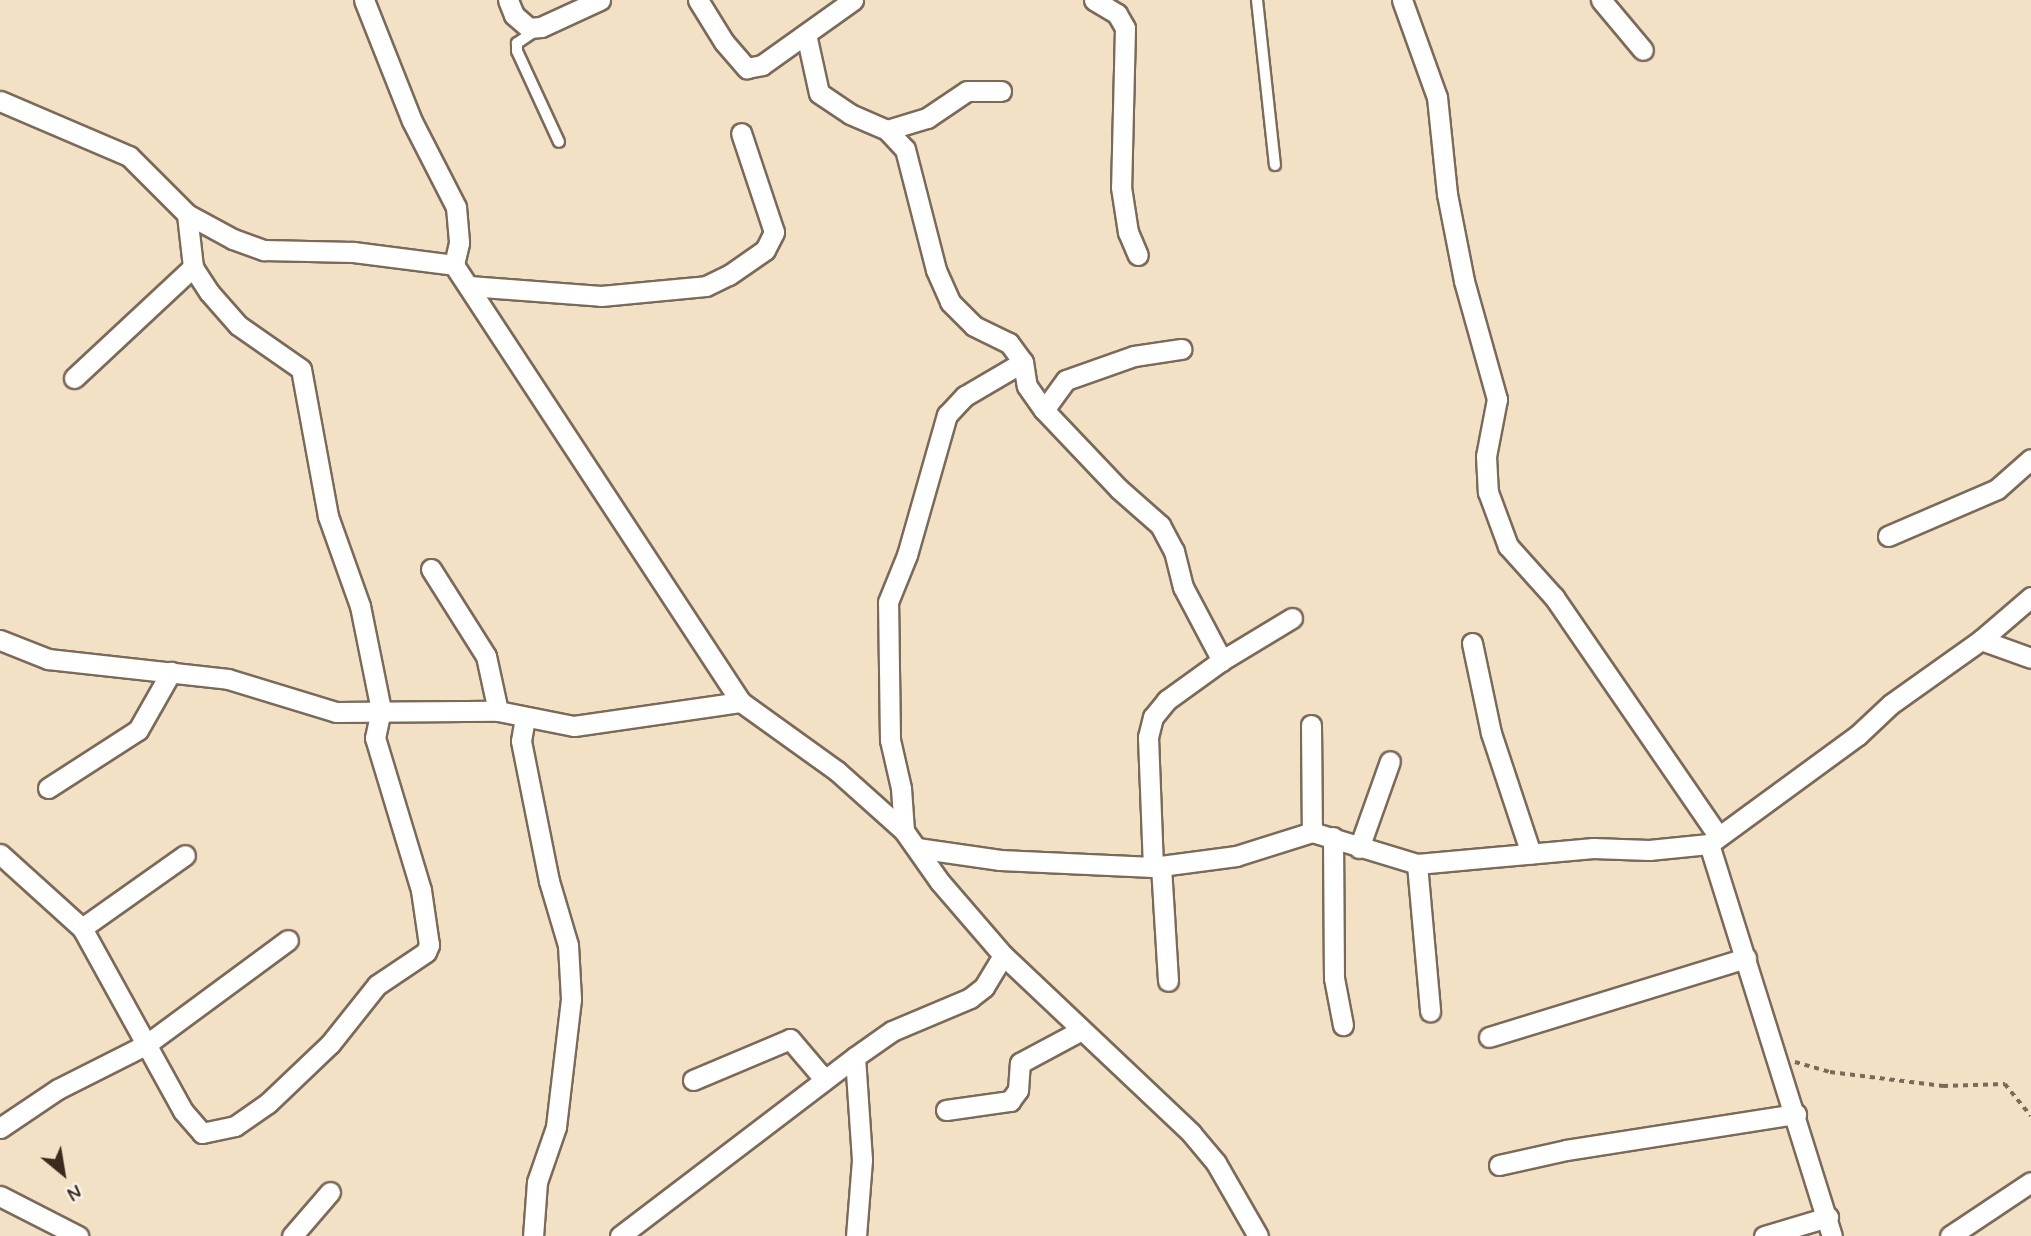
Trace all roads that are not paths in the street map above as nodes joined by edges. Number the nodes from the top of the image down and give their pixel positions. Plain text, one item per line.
1 (365, 0) edge
2 (508, 0) edge
3 (600, 0) edge
4 (698, 0) edge
5 (853, 0) edge
6 (1094, 0) edge
7 (1257, 0) edge
8 (1402, 0) edge
9 (1601, 0) edge
10 (541, 27) junction
11 (806, 34) junction
12 (1643, 50) dead end
13 (1001, 91) dead end
14 (0, 102) edge
15 (887, 130) junction
16 (741, 132) dead end
17 (559, 142) dead end
18 (1275, 165) dead end
19 (187, 214) junction
20 (1138, 255) dead end
21 (454, 265) junction
22 (193, 268) junction
23 (469, 286) junction
24 (1181, 349) dead end
25 (1023, 362) junction
26 (74, 378) dead end
27 (1044, 410) junction
28 (2031, 459) edge
29 (1888, 536) dead end
30 (430, 569) dead end
31 (2031, 597) edge
32 (1292, 618) dead end
33 (0, 640) edge
34 (1981, 640) junction
35 (1472, 643) dead end
36 (2031, 658) edge
37 (1221, 661) junction
38 (171, 672) junction
39 (741, 702) junction
40 (381, 710) junction
41 (498, 711) junction
42 (525, 718) junction
43 (1311, 724) dead end
44 (1390, 761) dead end
45 (48, 788) dead end
46 (904, 831) junction
47 (1312, 832) junction
48 (1333, 837) junction
49 (1713, 839) junction
50 (917, 848) junction
51 (1359, 848) junction
52 (0, 854) edge
53 (1531, 854) junction
54 (185, 855) dead end
55 (1417, 864) junction
56 (1157, 866) junction
57 (82, 928) junction
58 (288, 940) dead end
59 (1003, 954) junction
60 (1746, 958) junction
61 (1168, 981) dead end
62 (1430, 1011) dead end
63 (1343, 1025) dead end
64 (1080, 1031) junction
65 (1489, 1037) dead end
66 (147, 1044) junction
67 (855, 1056) junction
68 (824, 1079) junction
69 (693, 1080) dead end
70 (946, 1110) dead end
71 (1796, 1114) junction
72 (0, 1128) edge
73 (1499, 1166) dead end
74 (2031, 1182) edge
75 (330, 1192) dead end
76 (0, 1196) edge
77 (1830, 1226) edge
78 (78, 1236) edge
79 (292, 1236) edge
80 (533, 1236) edge
81 (620, 1236) edge
82 (856, 1236) edge
83 (1258, 1236) edge
84 (1764, 1236) edge
85 (1950, 1236) edge

1 - 21 street
2 - 10 street
3 - 10 street
4 - 11 street
5 - 11 street
6 - 20 street
7 - 18 lane
8 - 49 street
9 - 12 street
10 - 17 lane
11 - 15 street
13 - 15 street
14 - 19 street
15 - 25 street
16 - 23 street
19 - 21 street
19 - 22 street
21 - 23 street
22 - 26 street
22 - 40 street
23 - 39 street
24 - 27 street
25 - 27 street
25 - 46 street
27 - 37 street
28 - 29 street
30 - 41 street
31 - 34 street
32 - 37 street
33 - 38 street
34 - 36 street
34 - 49 street
35 - 53 street
37 - 56 street
38 - 40 street
38 - 45 street
39 - 42 street
39 - 46 street
40 - 41 street
40 - 66 street
41 - 42 street
42 - 80 street
43 - 47 street
44 - 51 street
46 - 50 street
47 - 48 street
47 - 56 street
48 - 51 street
48 - 63 street
49 - 53 street
49 - 60 street
50 - 56 street
50 - 59 street
51 - 55 street
52 - 57 street
53 - 55 street
54 - 57 street
55 - 62 street
56 - 61 street
57 - 66 street
58 - 66 street
59 - 64 street
59 - 67 street
60 - 65 street
60 - 71 street
64 - 70 street
64 - 83 street
66 - 72 street
67 - 68 street
67 - 82 street
68 - 69 street
68 - 81 street
71 - 73 street
71 - 77 street
74 - 85 street
75 - 79 street
76 - 78 street
77 - 84 street

